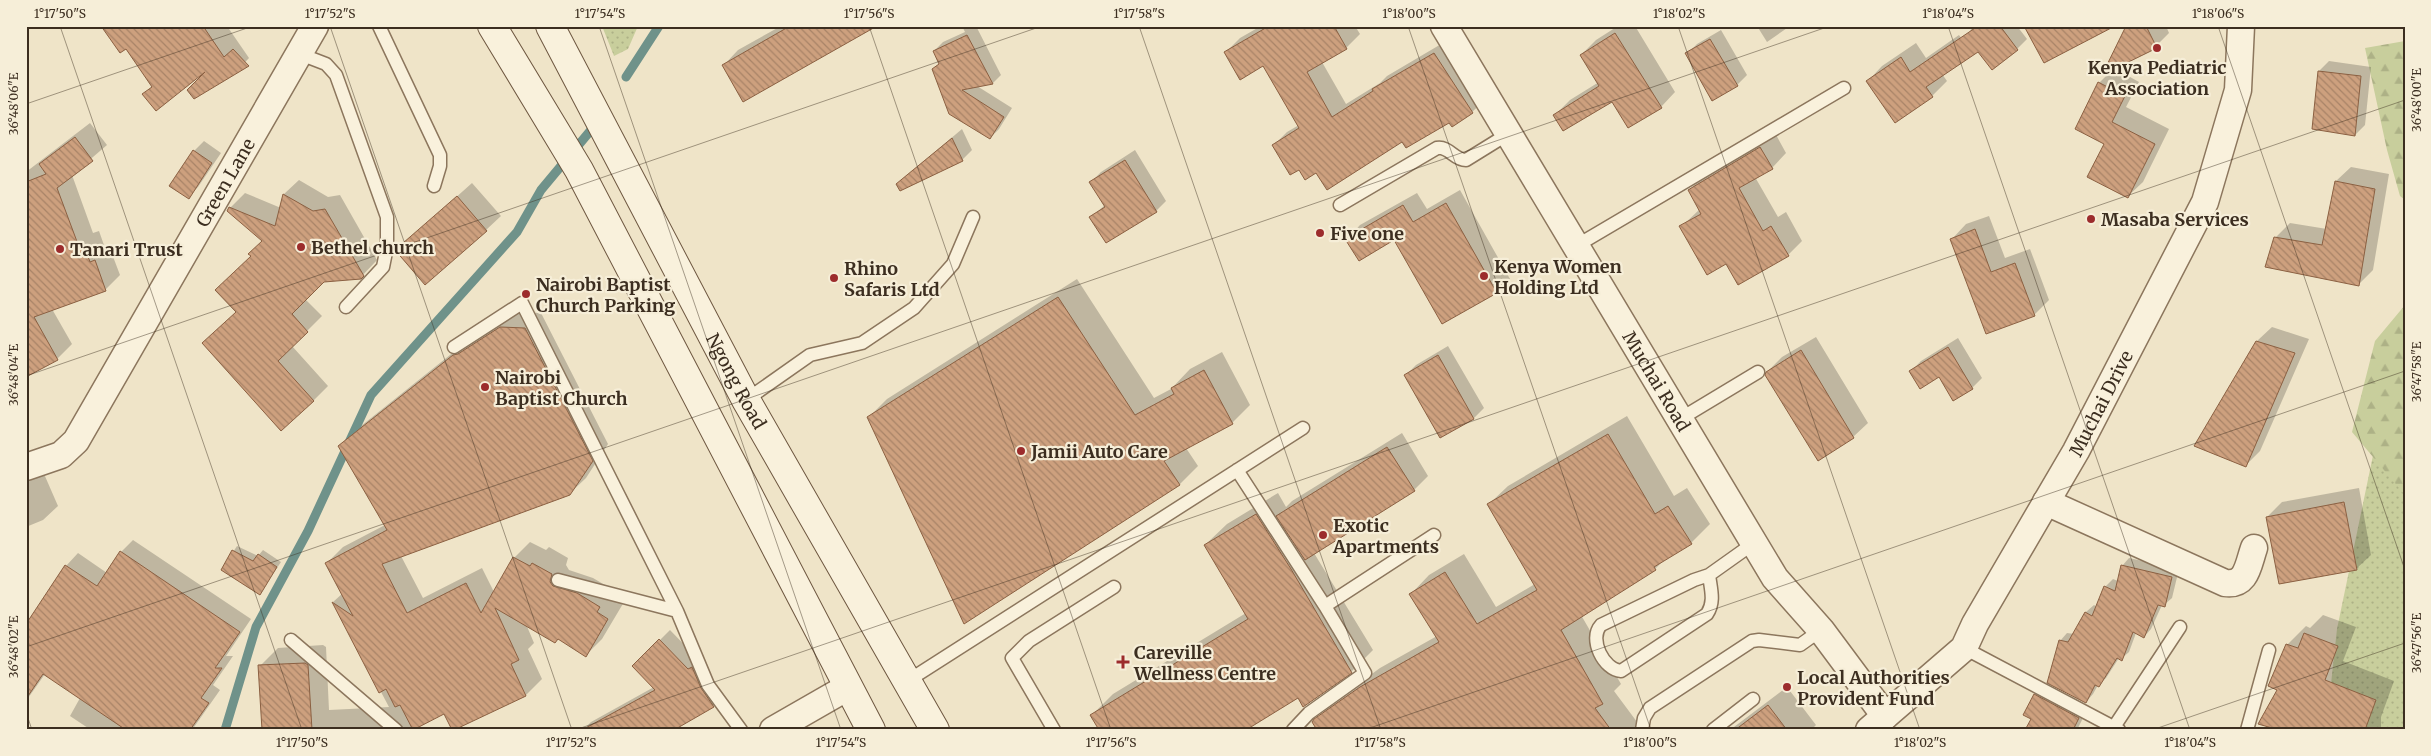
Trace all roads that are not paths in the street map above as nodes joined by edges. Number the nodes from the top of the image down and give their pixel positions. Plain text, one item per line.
1 (314, 26) edge
2 (379, 26) edge
3 (492, 26) edge
4 (550, 26) edge
5 (2241, 26) edge
6 (1449, 28) edge
7 (300, 54) junction
8 (1844, 88) dead end
9 (1508, 134) junction
10 (434, 186) dead end
11 (1340, 205) dead end
12 (973, 217) dead end
13 (1576, 246) junction
14 (346, 307) dead end
15 (454, 347) dead end
16 (1758, 372) dead end
17 (746, 400) junction
18 (1680, 419) junction
19 (1303, 428) dead end
20 (26, 468) edge
21 (1237, 470) junction
22 (2046, 502) junction
23 (1434, 535) dead end
24 (1754, 543) junction
25 (2254, 548) dead end
26 (1709, 575) junction
27 (558, 580) dead end
28 (1114, 587) dead end
29 (1324, 606) junction
30 (677, 611) junction
31 (2180, 627) dead end
32 (1821, 630) junction
33 (291, 640) dead end
34 (1964, 648) junction
35 (2270, 650) dead end
36 (906, 682) junction
37 (848, 687) junction
38 (1753, 699) dead end
39 (1877, 723) edge
40 (788, 726) edge
41 (2114, 729) edge
42 (396, 730) edge
43 (741, 730) edge
44 (871, 730) edge
45 (935, 730) edge
46 (1054, 730) edge
47 (1293, 730) edge
48 (1642, 730) edge
49 (1713, 730) edge
50 (2247, 730) edge

1 - 7 street, Green Lane
2 - 10 lane
3 - 37 main road
4 - 17 main road, Ngong Road
5 - 22 street, Muchai Drive
6 - 9 street, Muchai Road
7 - 14 lane
7 - 20 street, Green Lane
8 - 13 lane
9 - 11 lane
9 - 13 street, Muchai Road
12 - 17 lane
13 - 18 street, Muchai Road
15 - 30 lane
16 - 18 lane
17 - 36 main road, Ngong Road
18 - 24 street, Muchai Road
19 - 21 lane
21 - 29 lane
21 - 36 lane
22 - 25 street
22 - 34 street, Muchai Drive
23 - 29 lane
24 - 26 lane
24 - 32 street, Muchai Road
26 - 26 lane
27 - 30 lane
28 - 46 lane
29 - 47 lane
30 - 43 lane
31 - 41 lane
32 - 39 street, Muchai Road
32 - 48 lane
33 - 42 lane
34 - 39 street, Muchai Drive
34 - 41 lane
35 - 50 lane
36 - 45 main road, Ngong Road
37 - 40 street
37 - 44 main road
38 - 49 lane

